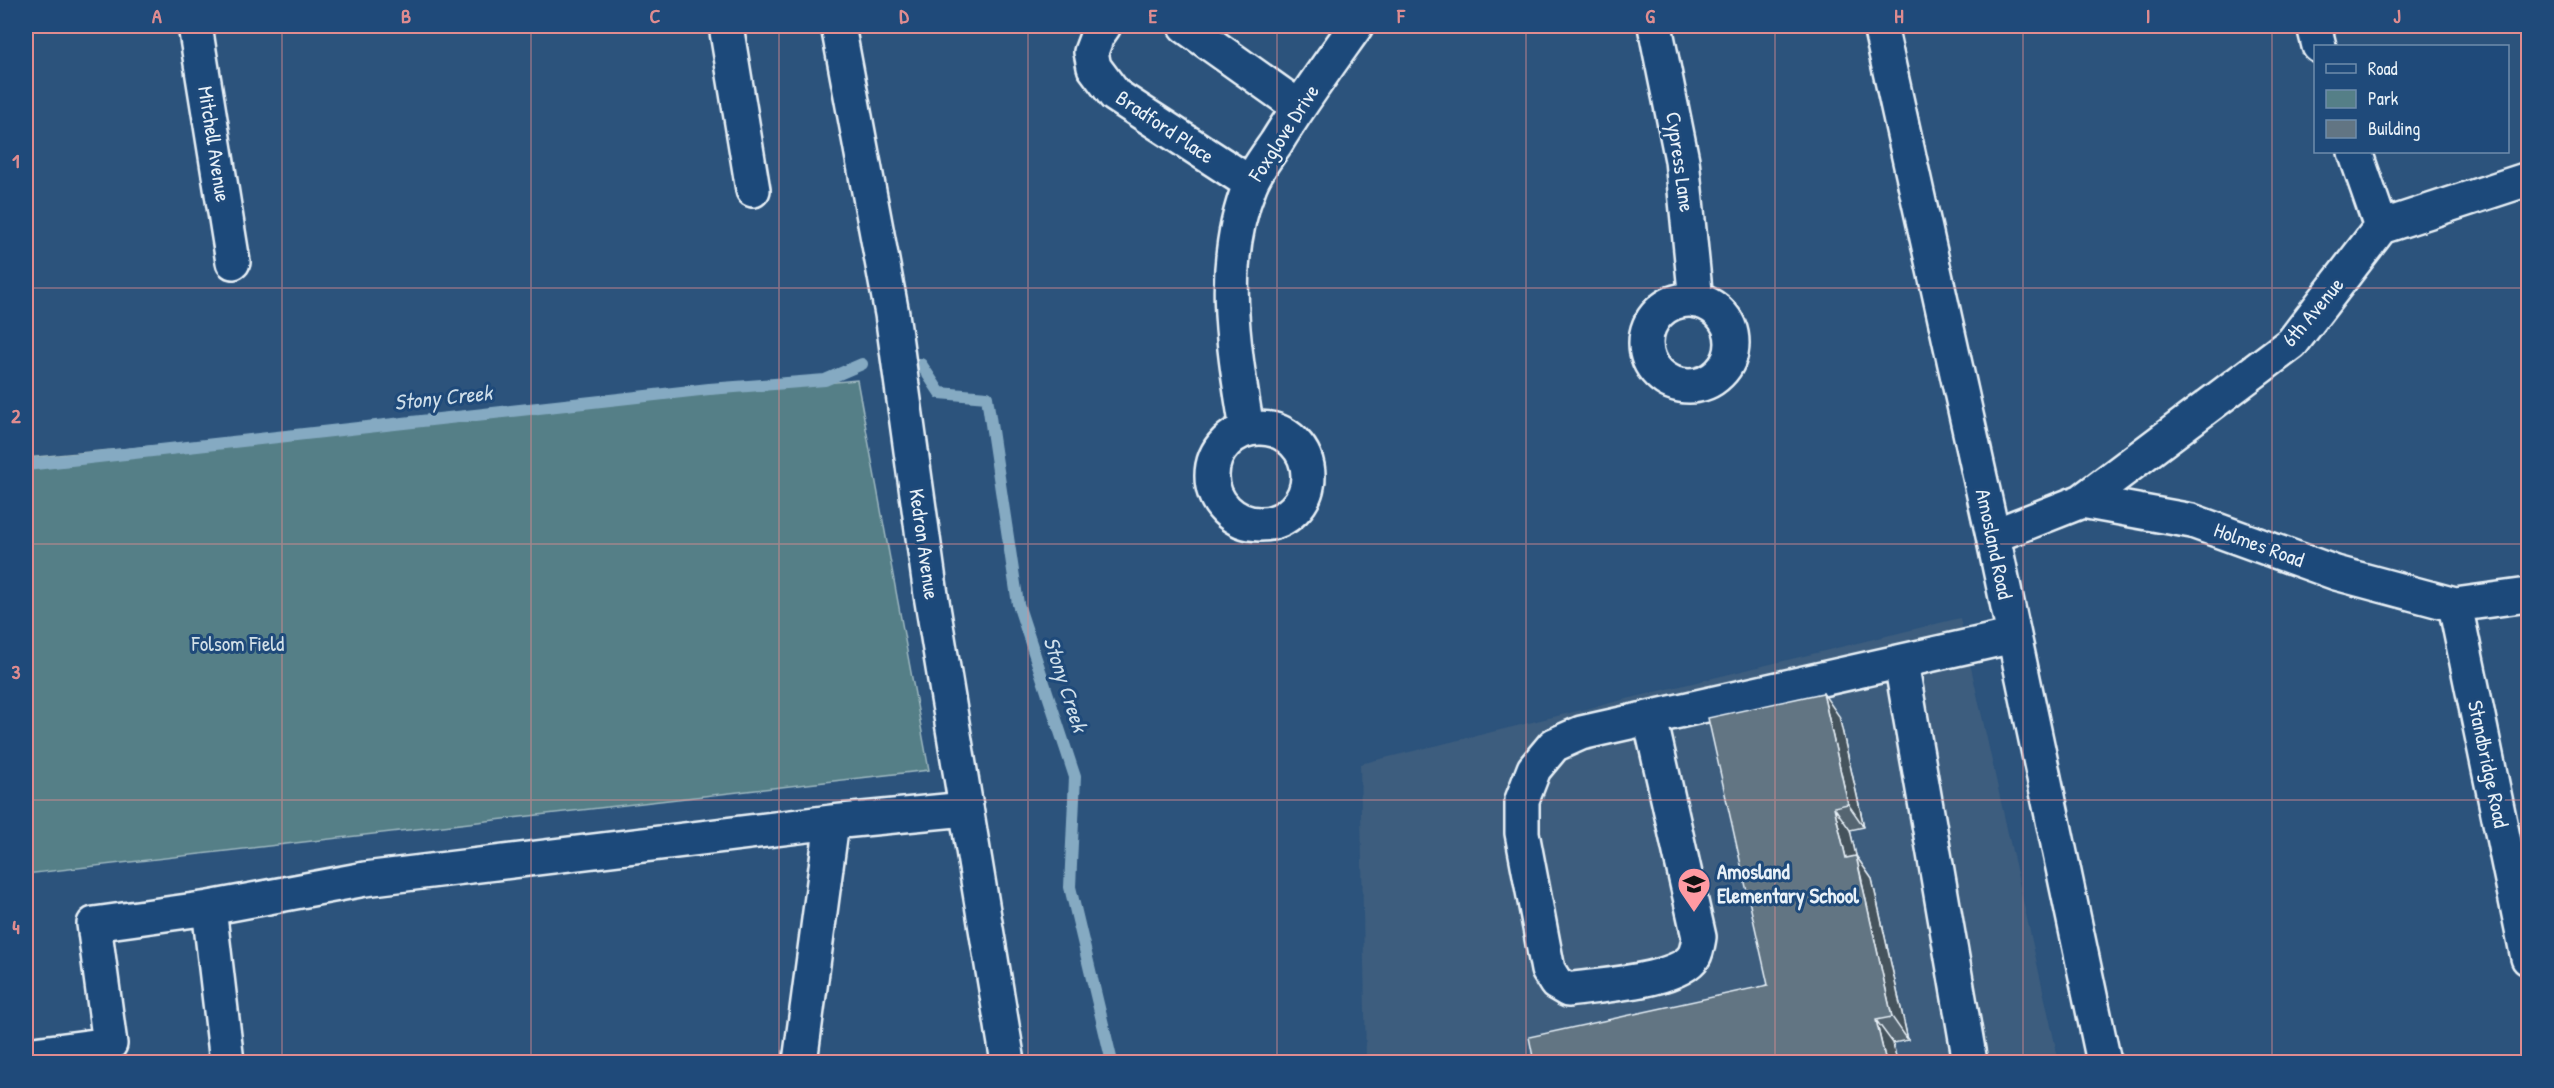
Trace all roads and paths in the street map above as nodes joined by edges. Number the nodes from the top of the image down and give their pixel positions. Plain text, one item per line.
1 (195, 26) edge
2 (726, 26) edge
3 (838, 26) edge
4 (1104, 26) edge
5 (1185, 26) edge
6 (1356, 26) edge
7 (1655, 26) edge
8 (1880, 26) edge
9 (2314, 26) edge
10 (2319, 45) edge
11 (1299, 107) junction
12 (2355, 153) edge
13 (2529, 179) edge
14 (1250, 183) junction
15 (753, 190) dead end
16 (2381, 227) junction
17 (233, 262) dead end
18 (1696, 301) dead end
19 (1247, 429) dead end
20 (2082, 501) junction
21 (1993, 536) junction
22 (2529, 595) edge
23 (2455, 605) junction
24 (2014, 636) junction
25 (1901, 662) junction
26 (1650, 718) junction
27 (966, 809) junction
28 (832, 822) junction
29 (209, 908) junction
30 (2529, 958) edge
31 (112, 1053) edge
32 (26, 1055) edge
33 (227, 1062) edge
34 (800, 1062) edge
35 (1008, 1062) edge
36 (1970, 1062) edge
37 (2104, 1062) edge

1 - 17 street, Mitchell Avenue
2 - 15 street
3 - 27 street, Kedron Avenue
4 - 14 street, Bradford Place
5 - 11 street
6 - 11 street, Foxglove Drive
7 - 18 street, Cypress Lane
8 - 21 street, Amosland Road
9 - 10 street
11 - 14 street, Foxglove Drive
12 - 16 street
13 - 16 street
14 - 19 street, Foxglove Drive
16 - 20 street, 6th Avenue
20 - 21 street
20 - 23 street, Holmes Road
21 - 24 street, Amosland Road
22 - 23 street, Holmes Road
23 - 30 street, Standbridge Road
24 - 25 street
24 - 37 street, Amosland Road
25 - 26 street
25 - 36 street
26 - 26 street
27 - 28 street
27 - 35 street, Kedron Avenue
28 - 29 street
28 - 34 street
29 - 31 street
29 - 33 street
31 - 32 street

